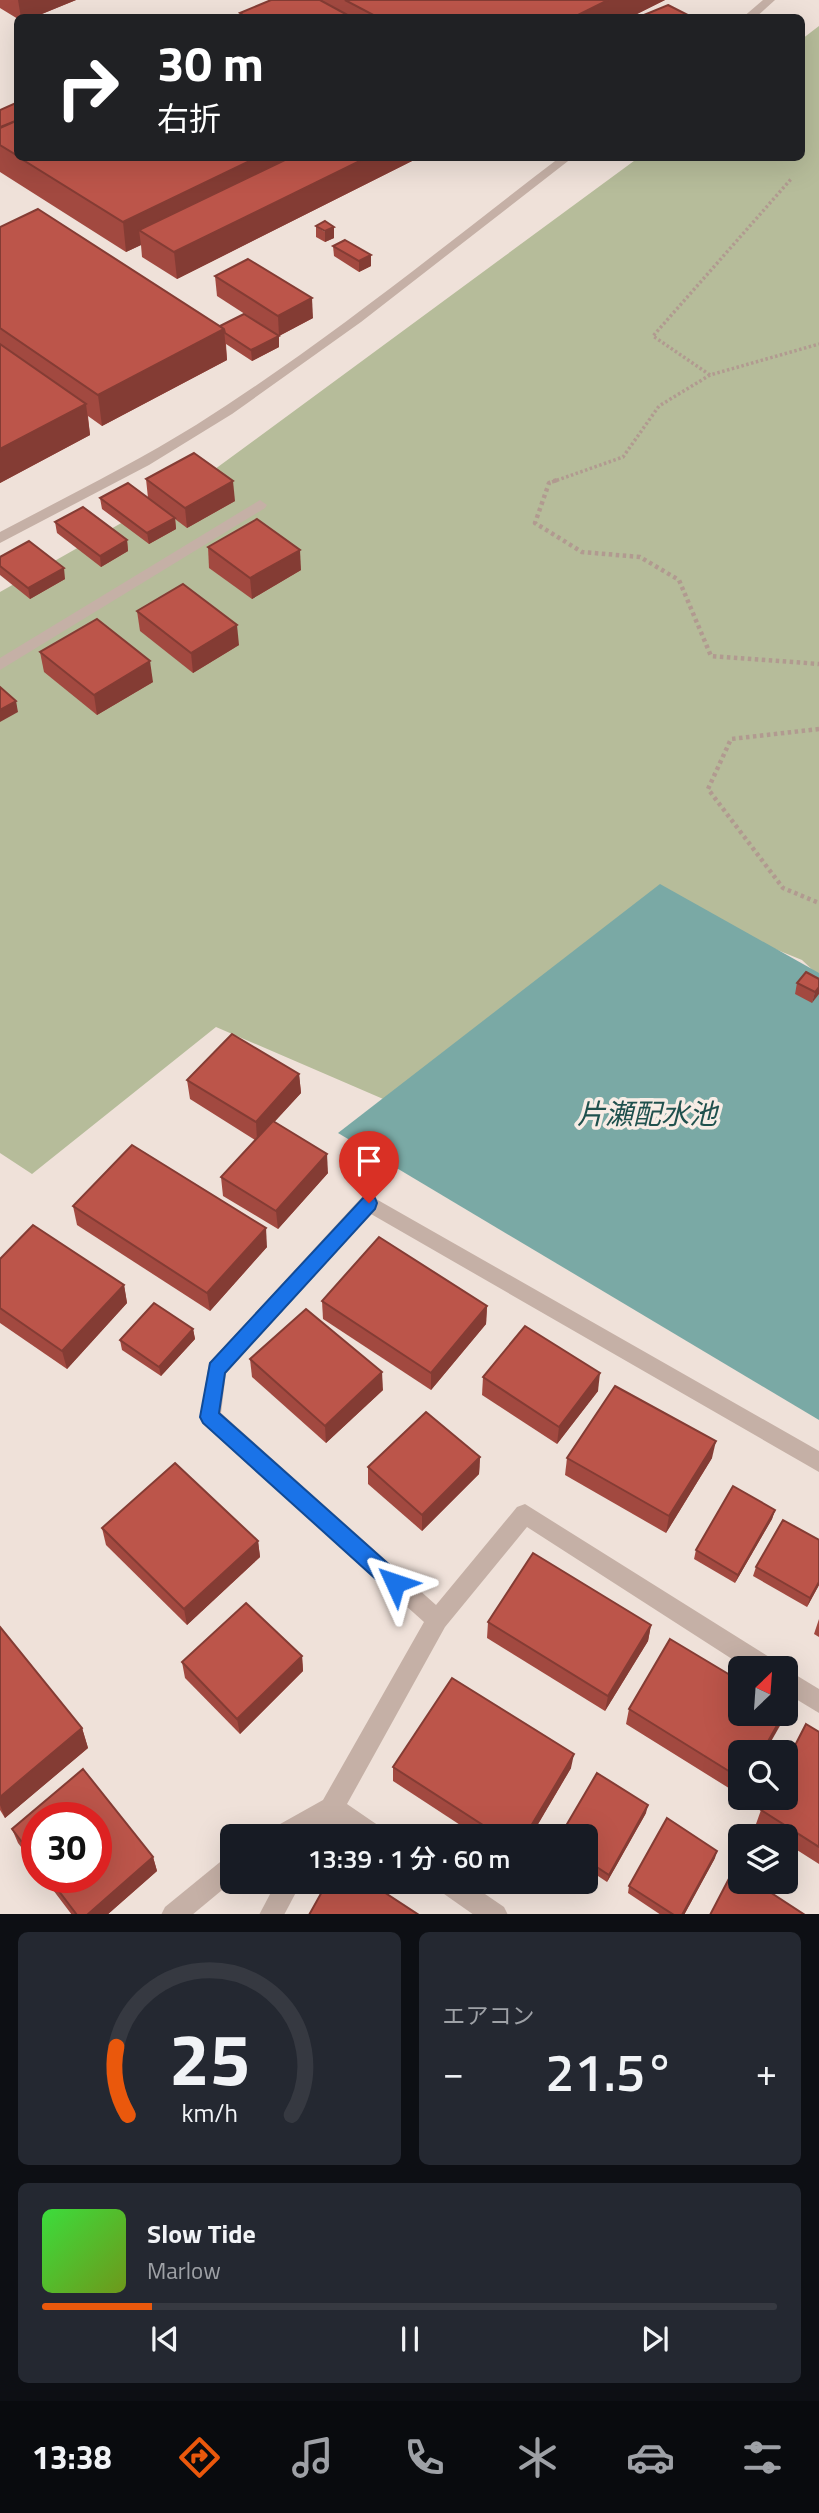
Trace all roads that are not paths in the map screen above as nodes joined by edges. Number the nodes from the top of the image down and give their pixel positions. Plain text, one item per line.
1 (770, 0) edge
2 (752, 14) edge
3 (562, 161) edge
4 (260, 505) dead end
5 (0, 538) edge
6 (0, 665) edge
7 (819, 1462) edge
8 (437, 1620) junction
9 (747, 1656) edge
10 (798, 1688) edge
11 (819, 1702) edge
12 (332, 1808) junction
13 (303, 1824) edge
14 (323, 1824) edge
15 (356, 1824) edge
16 (220, 1876) edge
17 (283, 1894) edge
18 (465, 1894) edge
19 (173, 1914) edge
20 (271, 1914) edge
21 (496, 1914) edge

1 - 2 street
3 - 5 street
4 - 6 street
7 - 8 street
8 - 9 street
8 - 12 street
10 - 11 street
12 - 13 street
12 - 14 street
12 - 15 street
16 - 19 street
17 - 20 street
18 - 21 street

